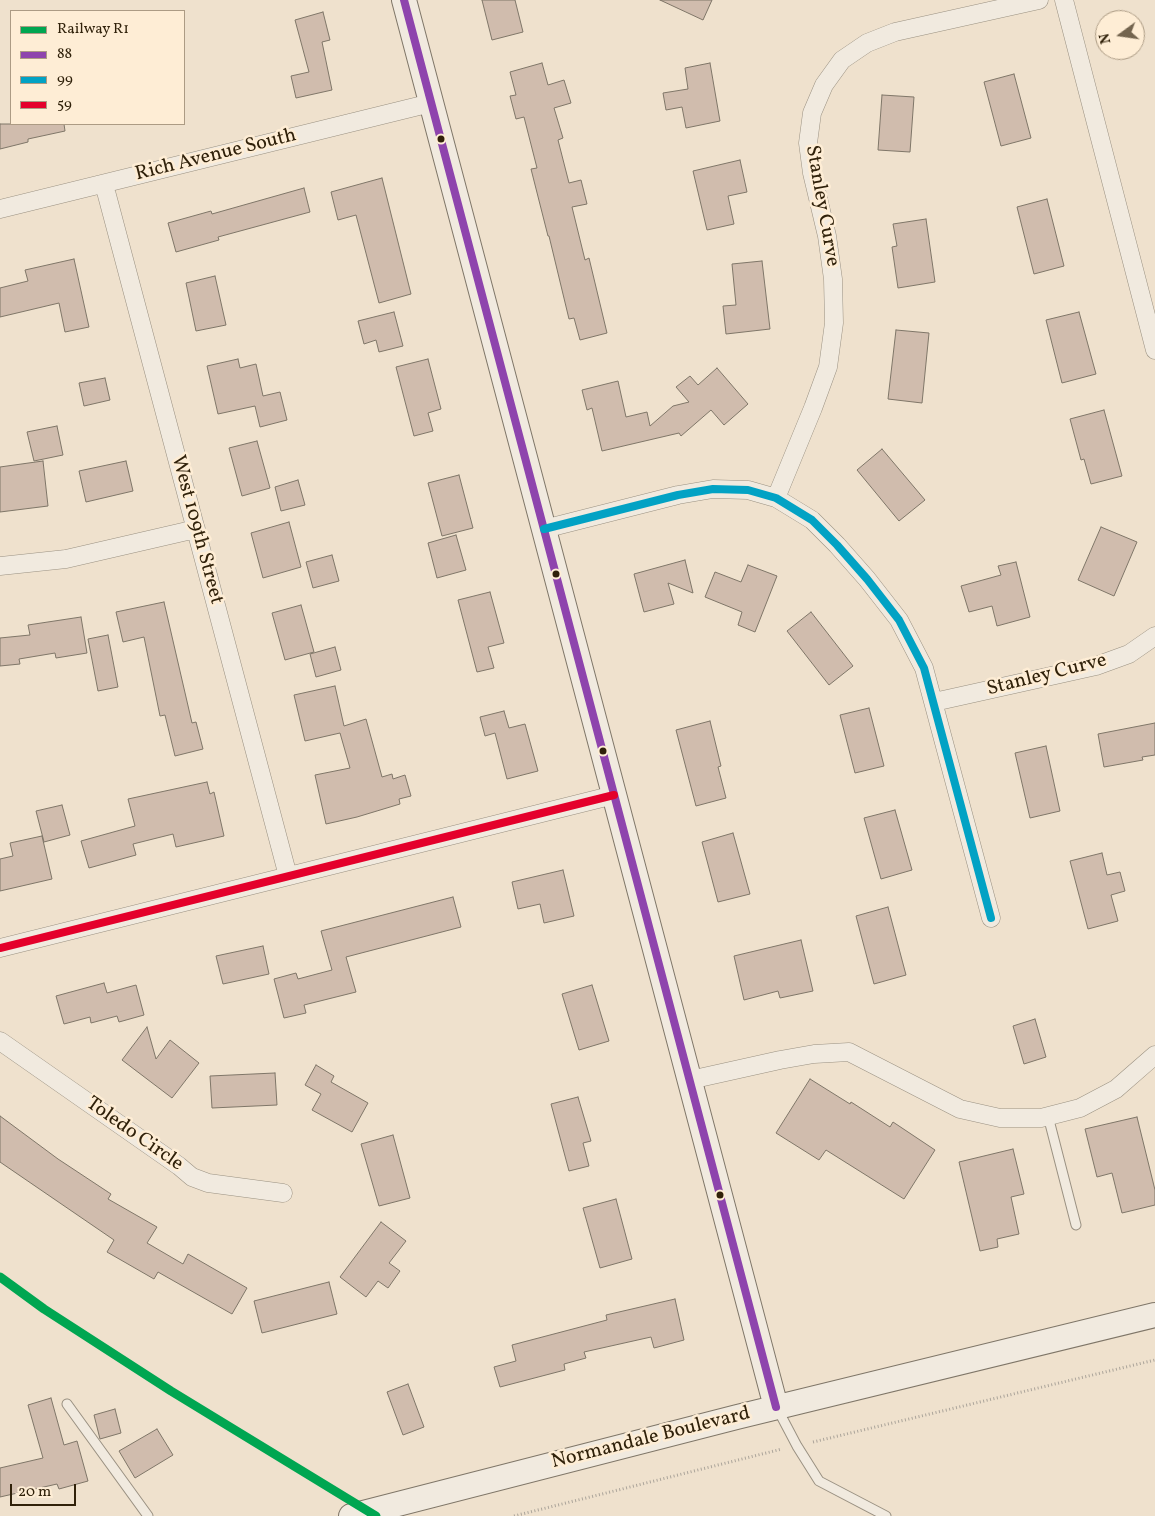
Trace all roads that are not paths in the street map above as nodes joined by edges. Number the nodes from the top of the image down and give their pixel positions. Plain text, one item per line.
1 (404, 0) edge
2 (1039, 0) edge
3 (1064, 0) edge
4 (431, 102) junction
5 (104, 184) junction
6 (0, 209) edge
7 (1155, 350) edge
8 (776, 498) junction
9 (196, 529) junction
10 (544, 529) junction
11 (0, 566) edge
12 (1155, 636) edge
13 (934, 702) junction
14 (614, 795) junction
15 (288, 876) junction
16 (991, 918) dead end
17 (0, 948) edge
18 (0, 1041) edge
19 (1155, 1055) edge
20 (690, 1080) junction
21 (1048, 1116) junction
22 (283, 1193) dead end
23 (1076, 1225) dead end
24 (1155, 1315) edge
25 (67, 1404) dead end
26 (776, 1407) junction
27 (148, 1516) edge
28 (351, 1516) edge
29 (886, 1516) edge

1 - 4 street
2 - 8 street, Stanley Curve
3 - 7 street
4 - 5 street, Rich Avenue South
4 - 10 street
5 - 6 street, Rich Avenue South
5 - 9 street, West 109th Street
8 - 10 street
8 - 13 street
9 - 11 street
9 - 15 street, West 109th Street
10 - 14 street
12 - 13 street, Stanley Curve
13 - 16 street
14 - 15 street
14 - 20 street
15 - 17 street
18 - 22 street, Toledo Circle
19 - 21 street
20 - 21 street
20 - 26 street
21 - 23 lane
24 - 26 street, Normandale Boulevard
25 - 27 lane
26 - 28 street, Normandale Boulevard
26 - 29 lane

